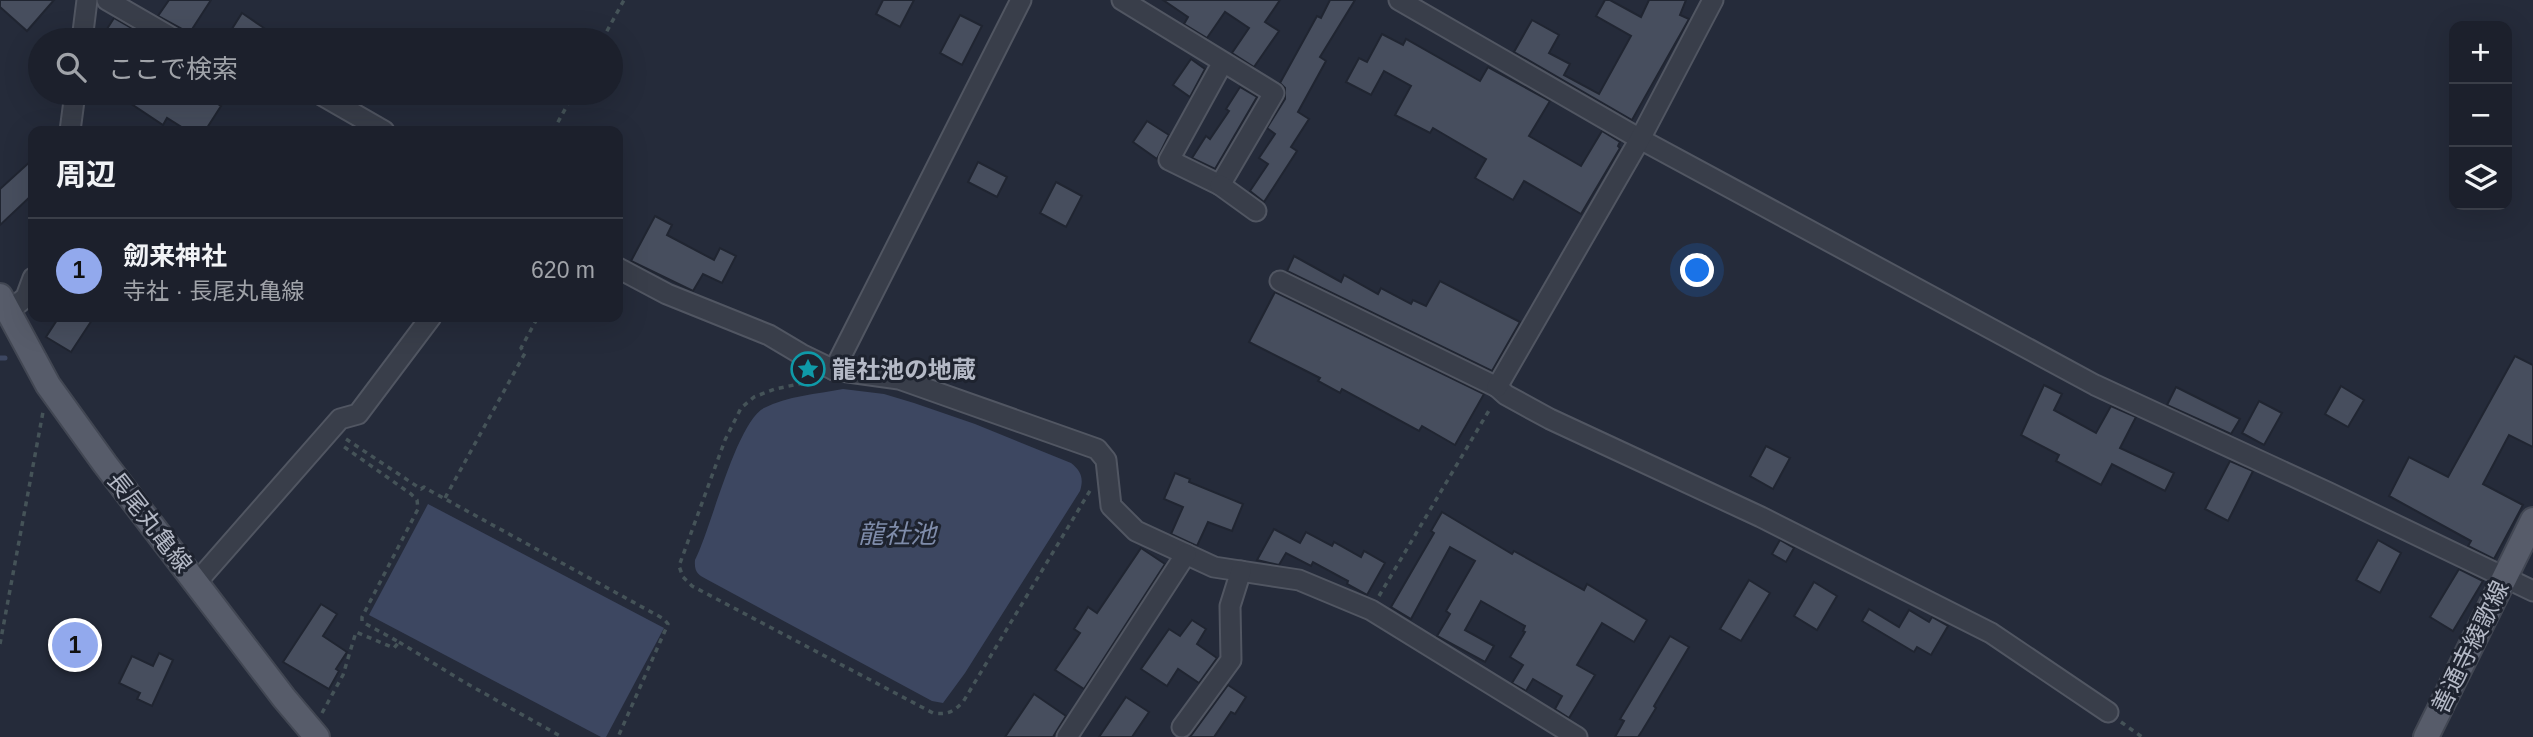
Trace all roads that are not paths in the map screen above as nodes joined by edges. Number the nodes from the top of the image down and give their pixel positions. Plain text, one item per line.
1 (88, 0) edge
2 (107, 0) edge
3 (1122, 0) edge
4 (1399, 0) edge
5 (1713, 0) edge
6 (1013, 4) edge
7 (84, 28) edge
8 (155, 28) edge
9 (1223, 62) junction
10 (73, 105) edge
11 (338, 105) edge
12 (71, 126) edge
13 (375, 126) edge
14 (1640, 139) junction
15 (1220, 185) junction
16 (1256, 211) dead end
17 (623, 271) edge
18 (1280, 281) dead end
19 (28, 292) edge
20 (4, 304) edge
21 (427, 322) edge
22 (834, 370) junction
23 (1497, 387) junction
24 (2533, 520) edge
25 (1186, 554) junction
26 (1241, 571) junction
27 (2505, 576) junction
28 (196, 583) junction
29 (2533, 591) edge
30 (2108, 712) road end
31 (1182, 727) dead end
32 (313, 732) edge
33 (1067, 737) edge
34 (1577, 737) edge
35 (2426, 737) edge

1 - 7 street
2 - 8 street
3 - 9 street
4 - 14 street
5 - 14 street
6 - 22 street
9 - 15 street
9 - 15 street
10 - 12 street
11 - 13 street
14 - 23 street
14 - 27 street
15 - 16 street
17 - 22 street
18 - 23 street
19 - 20 street
20 - 28 main road, 長尾丸亀線
21 - 28 street
22 - 25 street
23 - 30 street
24 - 27 main road, 善通寺綾歌線
25 - 26 street
25 - 33 street
26 - 31 street
26 - 34 street
27 - 29 street
27 - 35 main road, 善通寺綾歌線
28 - 32 main road, 長尾丸亀線

